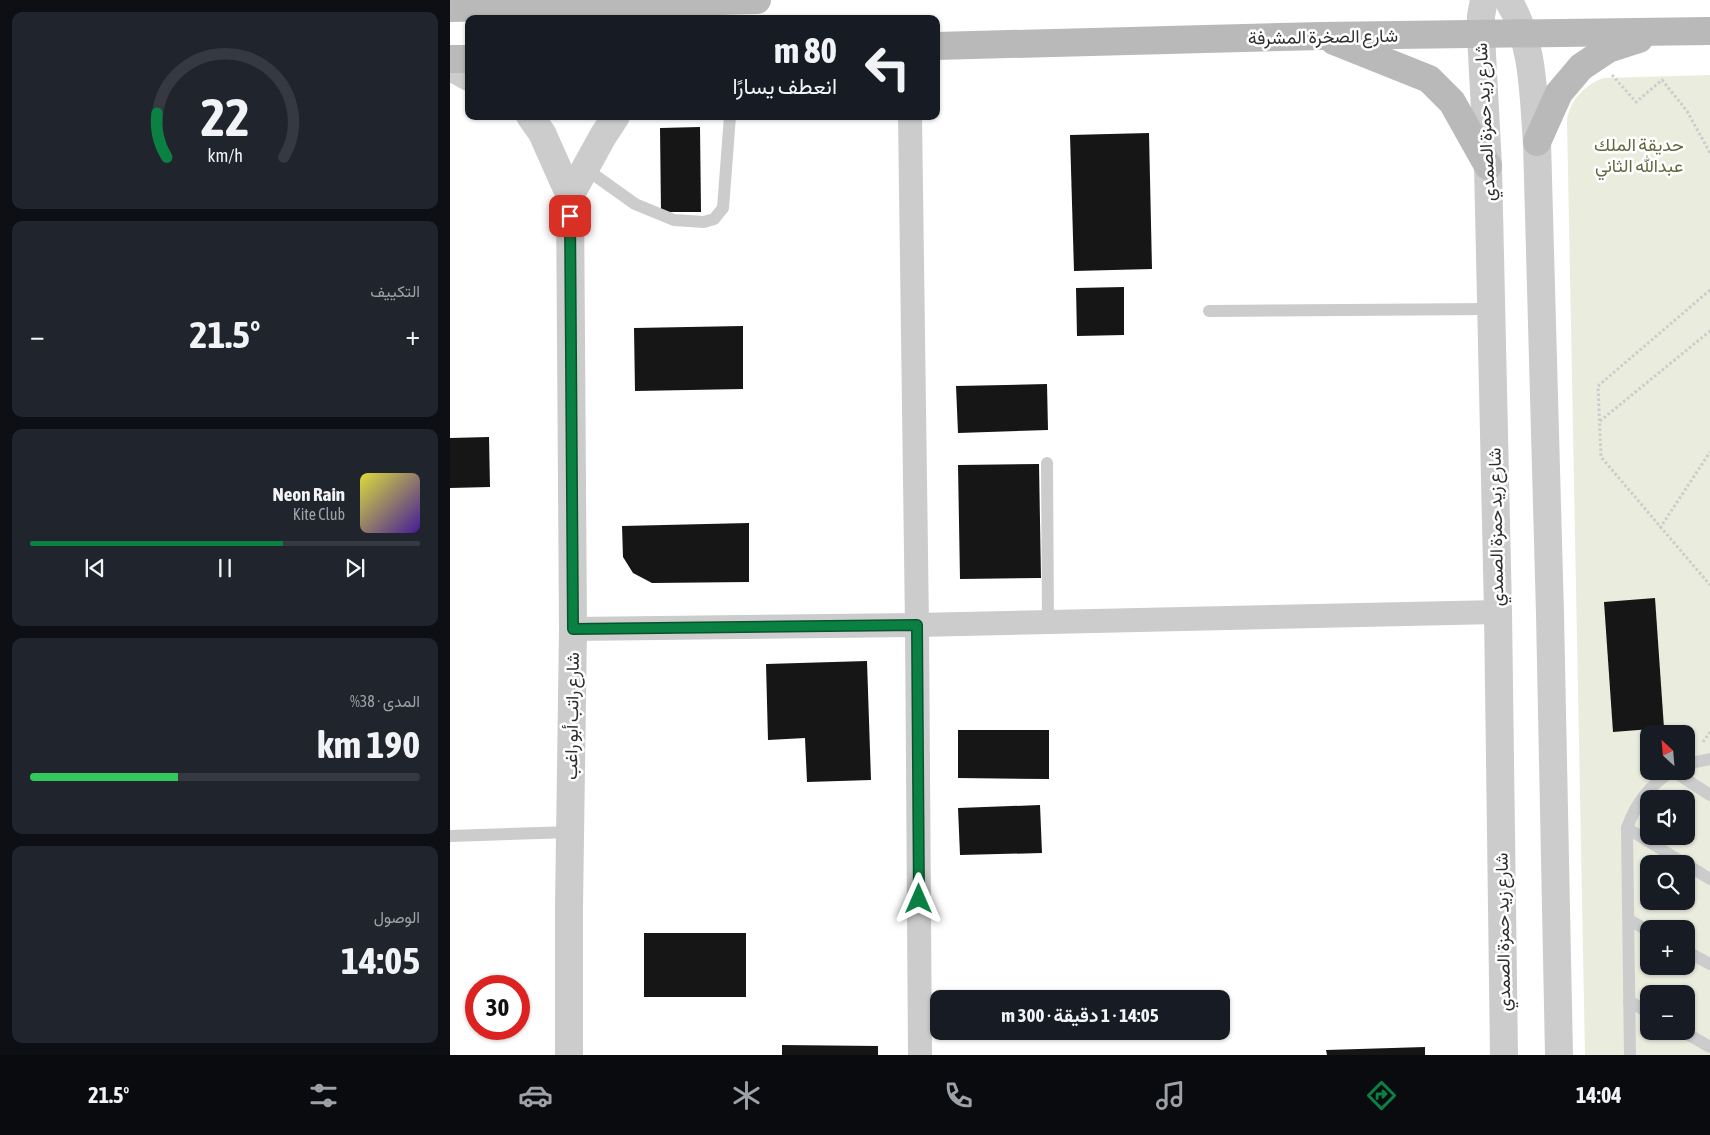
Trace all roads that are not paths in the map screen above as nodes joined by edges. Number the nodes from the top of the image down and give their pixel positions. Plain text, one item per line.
1 (757, 0) edge
2 (1484, 0) edge
3 (1508, 0) edge
4 (523, 3) edge
5 (450, 8) edge
6 (1663, 31) junction
7 (1710, 31) edge
8 (1524, 34) junction
9 (1481, 35) junction
10 (1321, 36) junction
11 (940, 46) edge
12 (465, 58) edge
13 (450, 59) edge
14 (450, 68) edge
15 (465, 76) edge
16 (533, 120) edge
17 (613, 120) edge
18 (730, 120) edge
19 (910, 120) edge
20 (1537, 142) junction
21 (1488, 166) junction
22 (586, 169) junction
23 (570, 196) junction
24 (1491, 309) junction
25 (1209, 311) dead end
26 (1048, 463) dead end
27 (1498, 612) junction
28 (1048, 622) junction
29 (917, 625) junction
30 (573, 629) junction
31 (1710, 758) edge
32 (1695, 762) edge
33 (1658, 780) edge
34 (1686, 780) edge
35 (1710, 795) edge
36 (1627, 828) junction
37 (571, 832) junction
38 (450, 836) edge
39 (1671, 855) edge
40 (1695, 870) edge
41 (1710, 879) edge
42 (1629, 920) junction
43 (1640, 926) edge
44 (1695, 956) edge
45 (1710, 964) edge
46 (1629, 1002) junction
47 (1640, 1008) edge
48 (1695, 1038) edge
49 (1710, 1047) edge
50 (569, 1055) edge
51 (920, 1055) edge
52 (1504, 1055) edge
53 (1559, 1055) edge
54 (1630, 1055) edge

1 - 4 main road
2 - 9 street, شارع زيد حمزة الصمدي
3 - 8 street
4 - 5 main road
6 - 7 main road, شارع الصخرة المشرفة
6 - 8 main road, شارع الصخرة المشرفة
6 - 20 main road
8 - 9 main road, شارع الصخرة المشرفة
8 - 20 street
9 - 10 main road, شارع الصخرة المشرفة
9 - 21 street, شارع زيد حمزة الصمدي
10 - 11 main road, شارع الصخرة المشرفة
10 - 21 main road
12 - 13 main road
14 - 15 street
16 - 23 street, شارع راتب أبو راغب
17 - 22 street
18 - 22 lane
19 - 29 street
20 - 53 street
21 - 24 street, شارع زيد حمزة الصمدي
22 - 23 street
23 - 30 street, شارع راتب أبو راغب
24 - 25 lane
24 - 27 street, شارع زيد حمزة الصمدي
26 - 28 lane
27 - 28 street
27 - 52 street, شارع زيد حمزة الصمدي
28 - 29 street
29 - 30 street
29 - 51 street
30 - 37 street, شارع راتب أبو راغب
31 - 32 lane
33 - 36 lane
34 - 35 lane
36 - 39 lane
36 - 42 lane
37 - 38 lane
37 - 50 street, شارع راتب أبو راغب
40 - 41 lane
42 - 43 lane
42 - 46 lane
44 - 45 lane
46 - 47 lane
46 - 54 lane
48 - 49 lane

